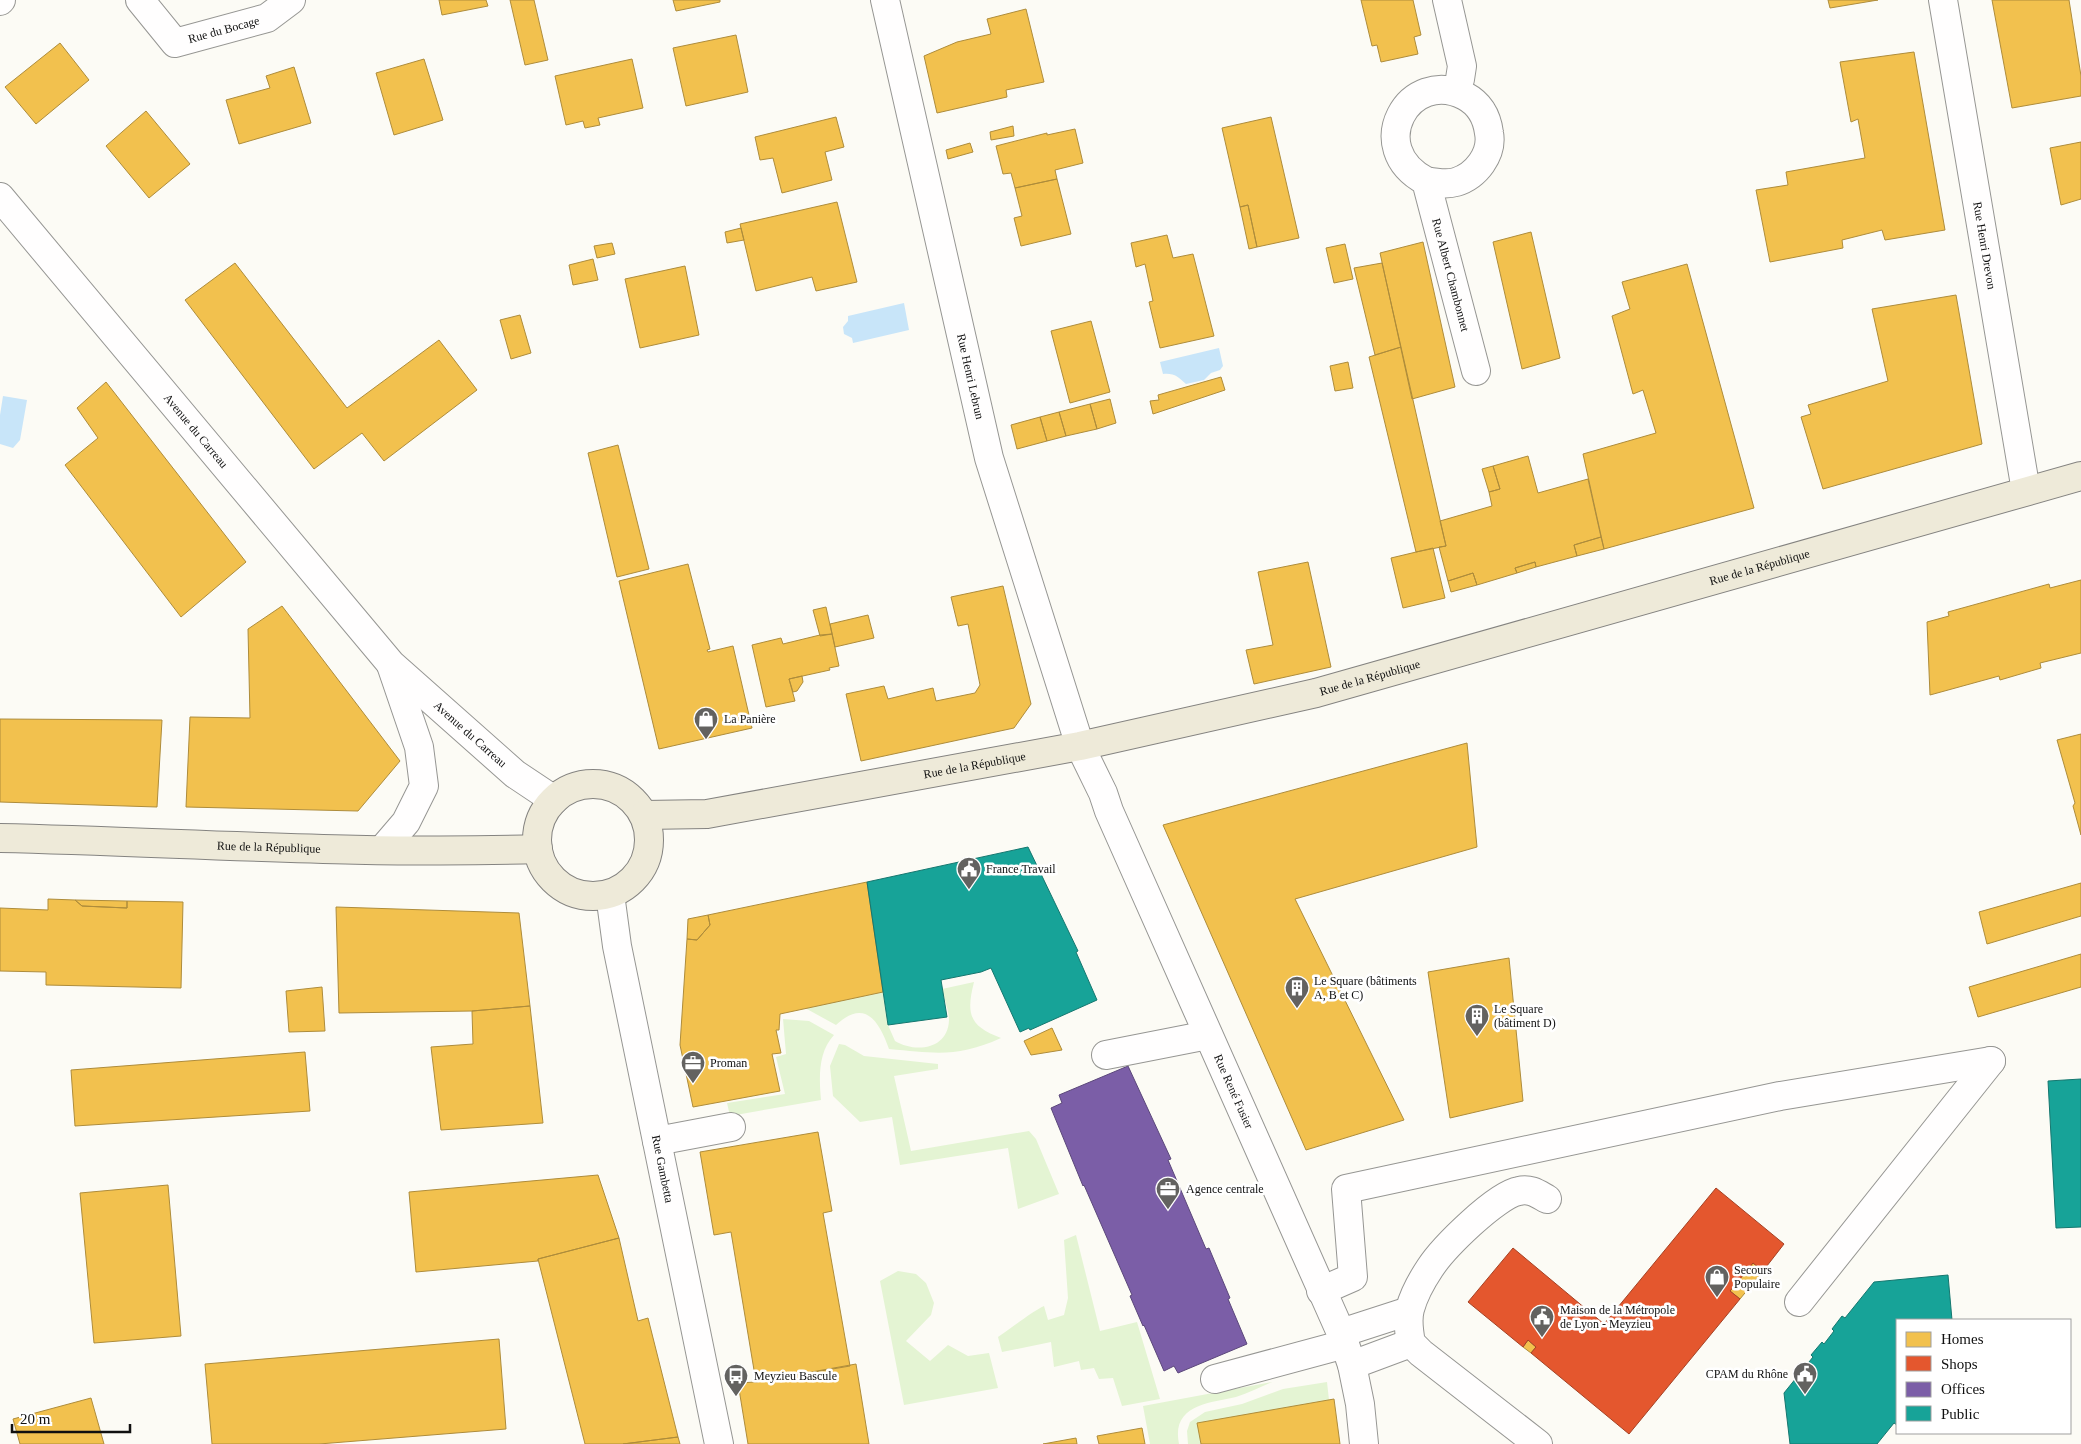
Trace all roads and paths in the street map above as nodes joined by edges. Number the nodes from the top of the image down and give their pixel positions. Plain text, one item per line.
1 (140, 0) edge
2 (292, 0) edge
3 (885, 0) edge
4 (1447, 0) edge
5 (1943, 0) edge
6 (1456, 91) junction
7 (1426, 181) junction
8 (0, 197) edge
9 (1476, 371) dead end
10 (2081, 476) edge
11 (2026, 491) junction
12 (391, 664) junction
13 (1080, 746) junction
14 (554, 800) junction
15 (644, 815) junction
16 (0, 838) edge
17 (538, 849) junction
18 (382, 850) junction
19 (610, 894) junction
20 (1208, 1035) junction
21 (1106, 1054) dead end
22 (731, 1127) dead end
23 (657, 1140) junction
24 (1547, 1199) dead end
25 (1321, 1291) junction
26 (1799, 1302) dead end
27 (1409, 1311) junction
28 (1411, 1343) junction
29 (1346, 1347) junction
30 (1215, 1378) dead end
31 (719, 1444) edge
32 (1364, 1444) edge
33 (1538, 1444) edge

1 - 2 street, Rue du Bocage
3 - 13 street, Rue Henri Lebrun
4 - 6 street
5 - 11 street, Rue Henri Drevon
6 - 7 street
6 - 7 street
7 - 9 street, Rue Albert Chambonnet
8 - 12 street, Avenue du Carreau
10 - 11 main road, Rue de la République
11 - 13 main road, Rue de la République
12 - 14 street, Avenue du Carreau
12 - 18 street, Avenue du Carreau
13 - 15 main road, Rue de la République
13 - 20 street, Rue René Fusier
14 - 15 main road
14 - 17 main road
15 - 19 main road
16 - 18 main road, Rue de la République
17 - 18 main road, Rue de la République
17 - 19 main road
19 - 23 street, Rue Gambetta
20 - 21 street
20 - 25 street, Rue René Fusier
22 - 23 street
23 - 31 street, Rue Gambetta
24 - 27 street
25 - 26 street
25 - 29 street, Rue René Fusier
27 - 28 street
27 - 29 street
28 - 29 street
28 - 33 street
29 - 30 street
29 - 32 street, Rue René Fusier

